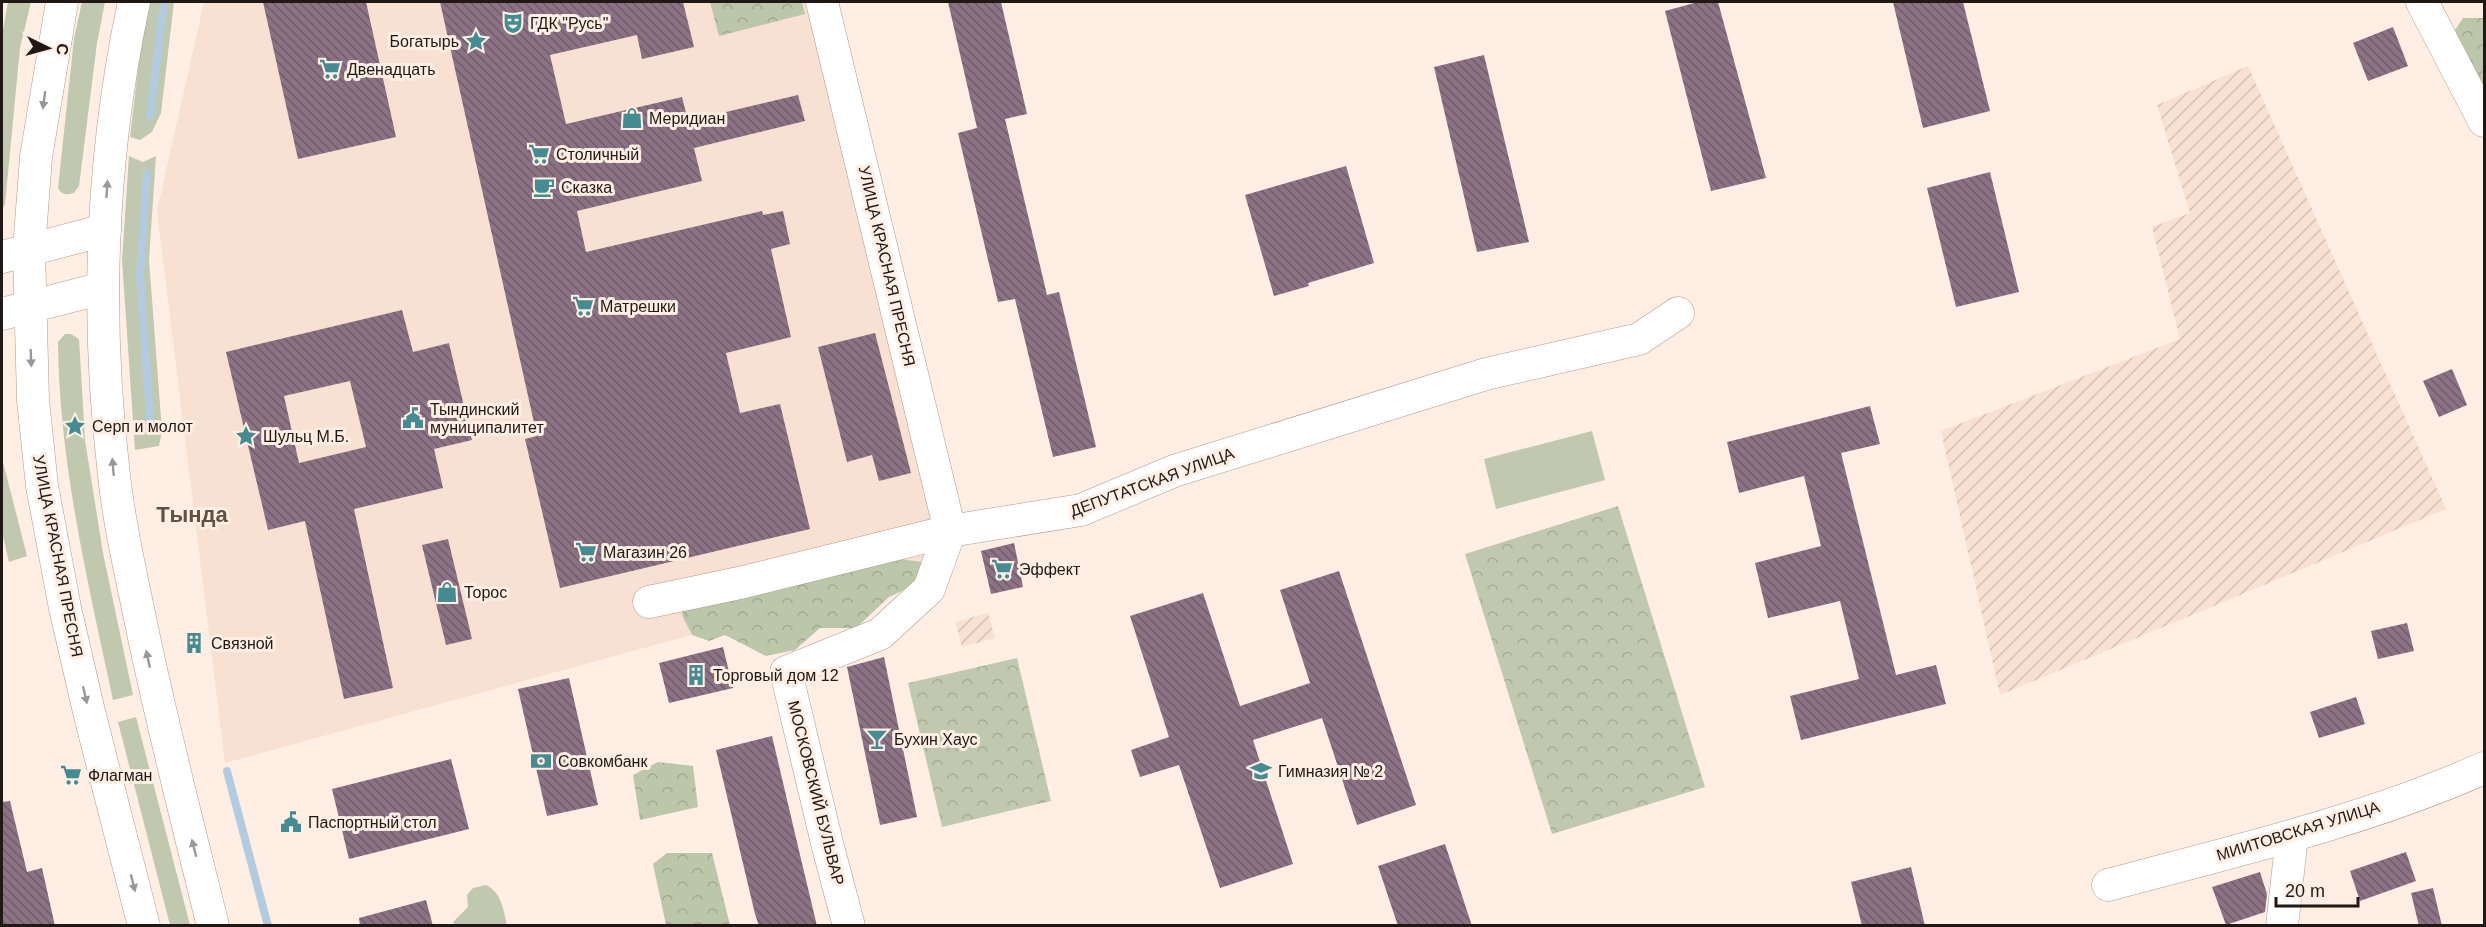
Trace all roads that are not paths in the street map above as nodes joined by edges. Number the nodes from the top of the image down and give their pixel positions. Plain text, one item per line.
1 (62, 2) edge
2 (134, 2) edge
3 (822, 2) edge
4 (2422, 2) edge
5 (2484, 121) edge
6 (105, 230) junction
7 (15, 253) edge
8 (103, 288) junction
9 (15, 311) edge
10 (1678, 313) dead end
11 (950, 531) junction
12 (649, 602) dead end
13 (2484, 768) edge
14 (2292, 836) junction
15 (2108, 885) dead end
16 (144, 926) edge
17 (213, 926) edge
18 (849, 926) edge
19 (2282, 926) edge

1 -> 7 street, УЛИЦА КРАСНАЯ ПРЕСНЯ
6 -> 2 street
3 - 11 street, УЛИЦА КРАСНАЯ ПРЕСНЯ
4 - 5 street
6 - 7 street
6 - 8 street
7 - 9 street, УЛИЦА КРАСНАЯ ПРЕСНЯ
8 - 9 street
17 -> 8 street
9 -> 16 street, УЛИЦА КРАСНАЯ ПРЕСНЯ
10 - 11 street, ДЕПУТАТСКАЯ УЛИЦА
11 - 12 street, ДЕПУТАТСКАЯ УЛИЦА
11 - 18 street, МОСКОВСКИЙ БУЛЬВАР
13 - 14 street, МИИТОВСКАЯ УЛИЦА
14 - 15 street, МИИТОВСКАЯ УЛИЦА
14 - 19 street

